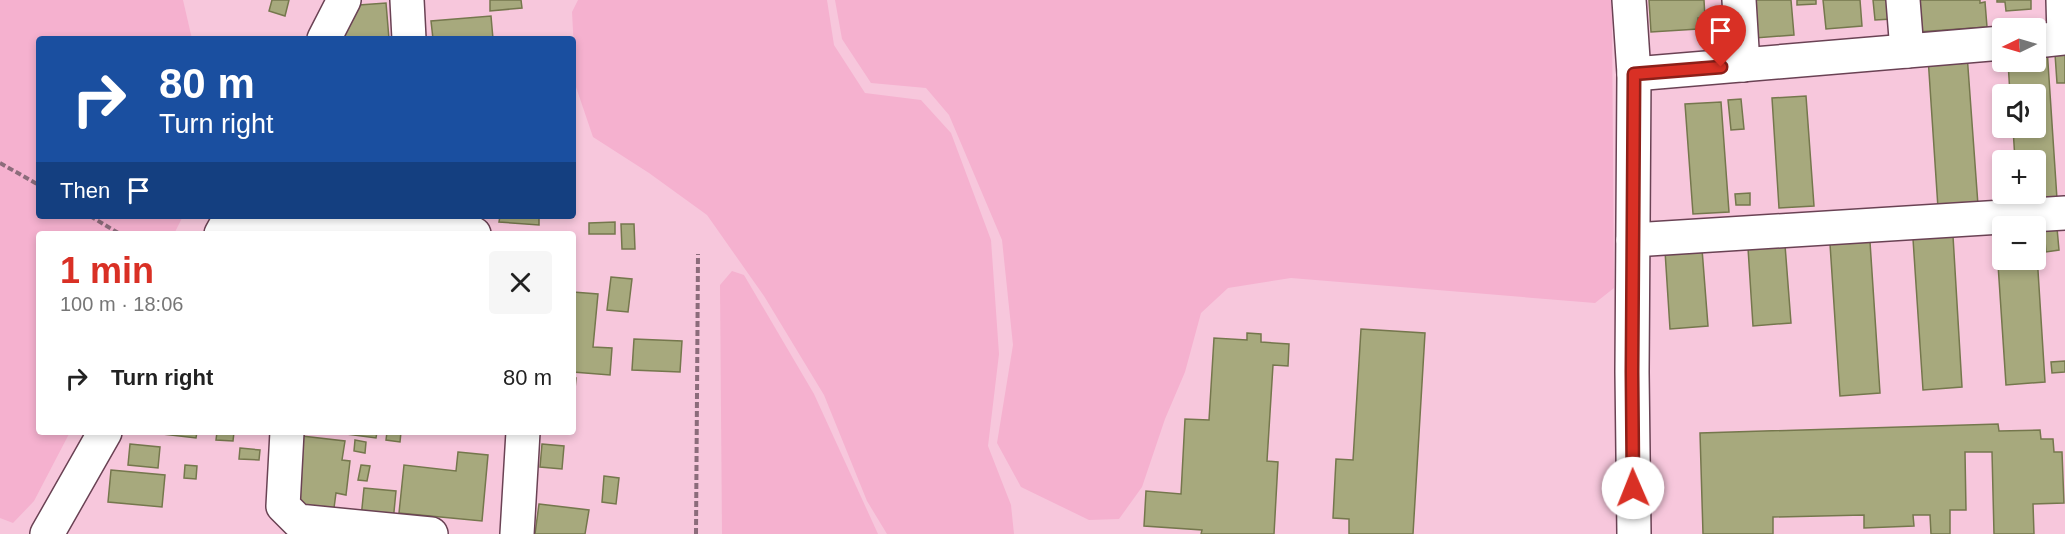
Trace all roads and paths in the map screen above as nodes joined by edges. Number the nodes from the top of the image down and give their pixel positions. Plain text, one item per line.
1 (344, 0) edge
2 (407, 0) edge
3 (1629, 0) edge
4 (1739, 0) edge
5 (1903, 0) edge
6 (2063, 0) edge
7 (326, 36) edge
8 (409, 36) edge
9 (2046, 39) edge
10 (1992, 44) edge
11 (1907, 51) junction
12 (1743, 65) junction
13 (1634, 74) junction
14 (0, 163) edge
15 (36, 183) edge
16 (2065, 213) edge
17 (95, 219) edge
18 (259, 219) edge
19 (419, 223) edge
20 (298, 227) edge
21 (115, 231) edge
22 (459, 231) edge
23 (1633, 240) junction
24 (698, 254) dead end
25 (103, 435) edge
26 (287, 435) edge
27 (523, 435) edge
28 (47, 534) edge
29 (431, 534) edge
30 (517, 534) edge
31 (696, 534) edge
32 (1634, 534) edge

1 - 7 street
2 - 8 street
3 - 13 street
4 - 12 street
5 - 11 street
6 - 9 street
10 - 11 street
11 - 12 street
12 - 13 street
13 - 23 street
14 - 15 path
16 - 23 street
17 - 21 path
18 - 20 street
19 - 20 street
19 - 22 street
23 - 32 street
24 - 31 path
25 - 28 street
26 - 29 street
27 - 30 street

